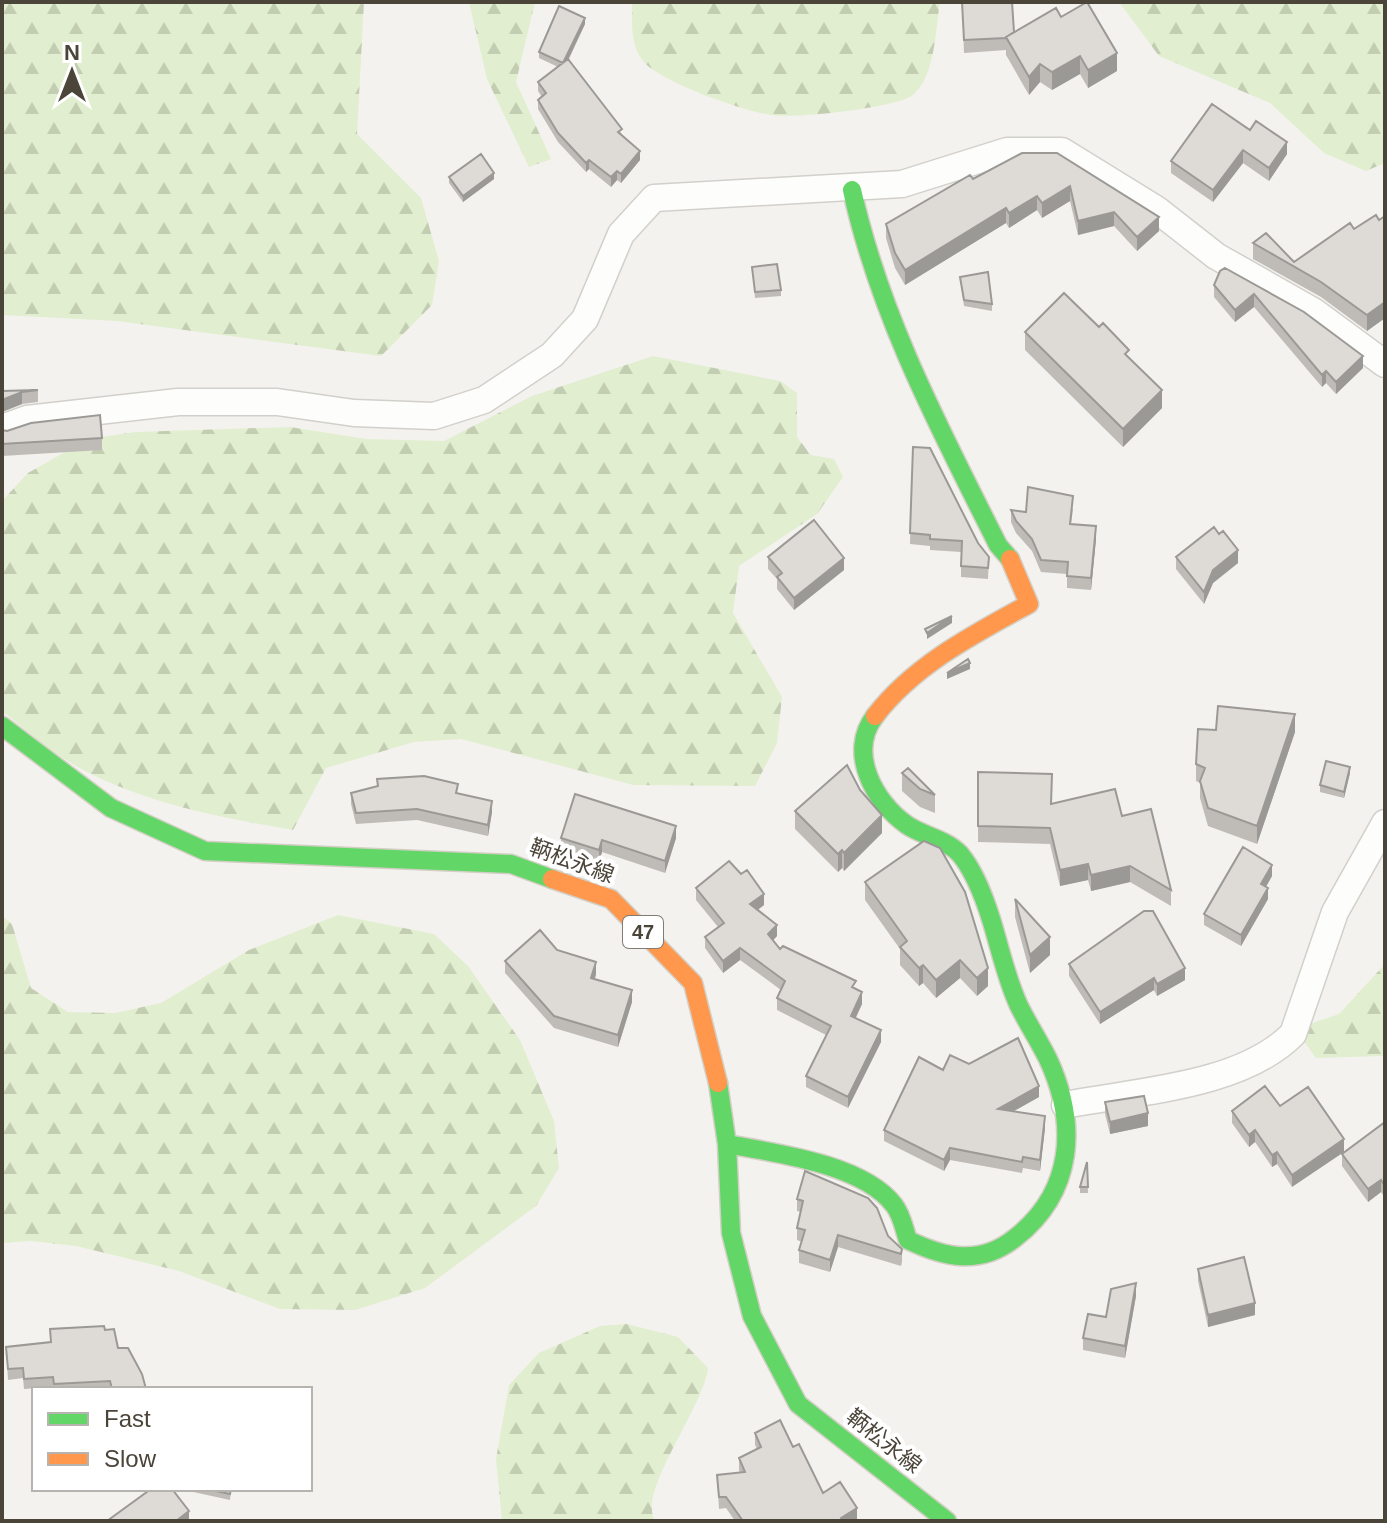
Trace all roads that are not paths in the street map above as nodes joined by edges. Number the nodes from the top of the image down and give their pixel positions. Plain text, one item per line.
1 (852, 190) junction
2 (1385, 364) edge
3 (2, 428) edge
4 (2, 726) edge
5 (1385, 823) edge
6 (1065, 1105) junction
7 (727, 1144) junction
8 (947, 1521) edge

1 - 2 street
1 - 3 street
1 - 6 street
4 - 7 street, 鞆松永線 / 47
5 - 6 street
6 - 7 street
7 - 8 street, 鞆松永線 / 47

